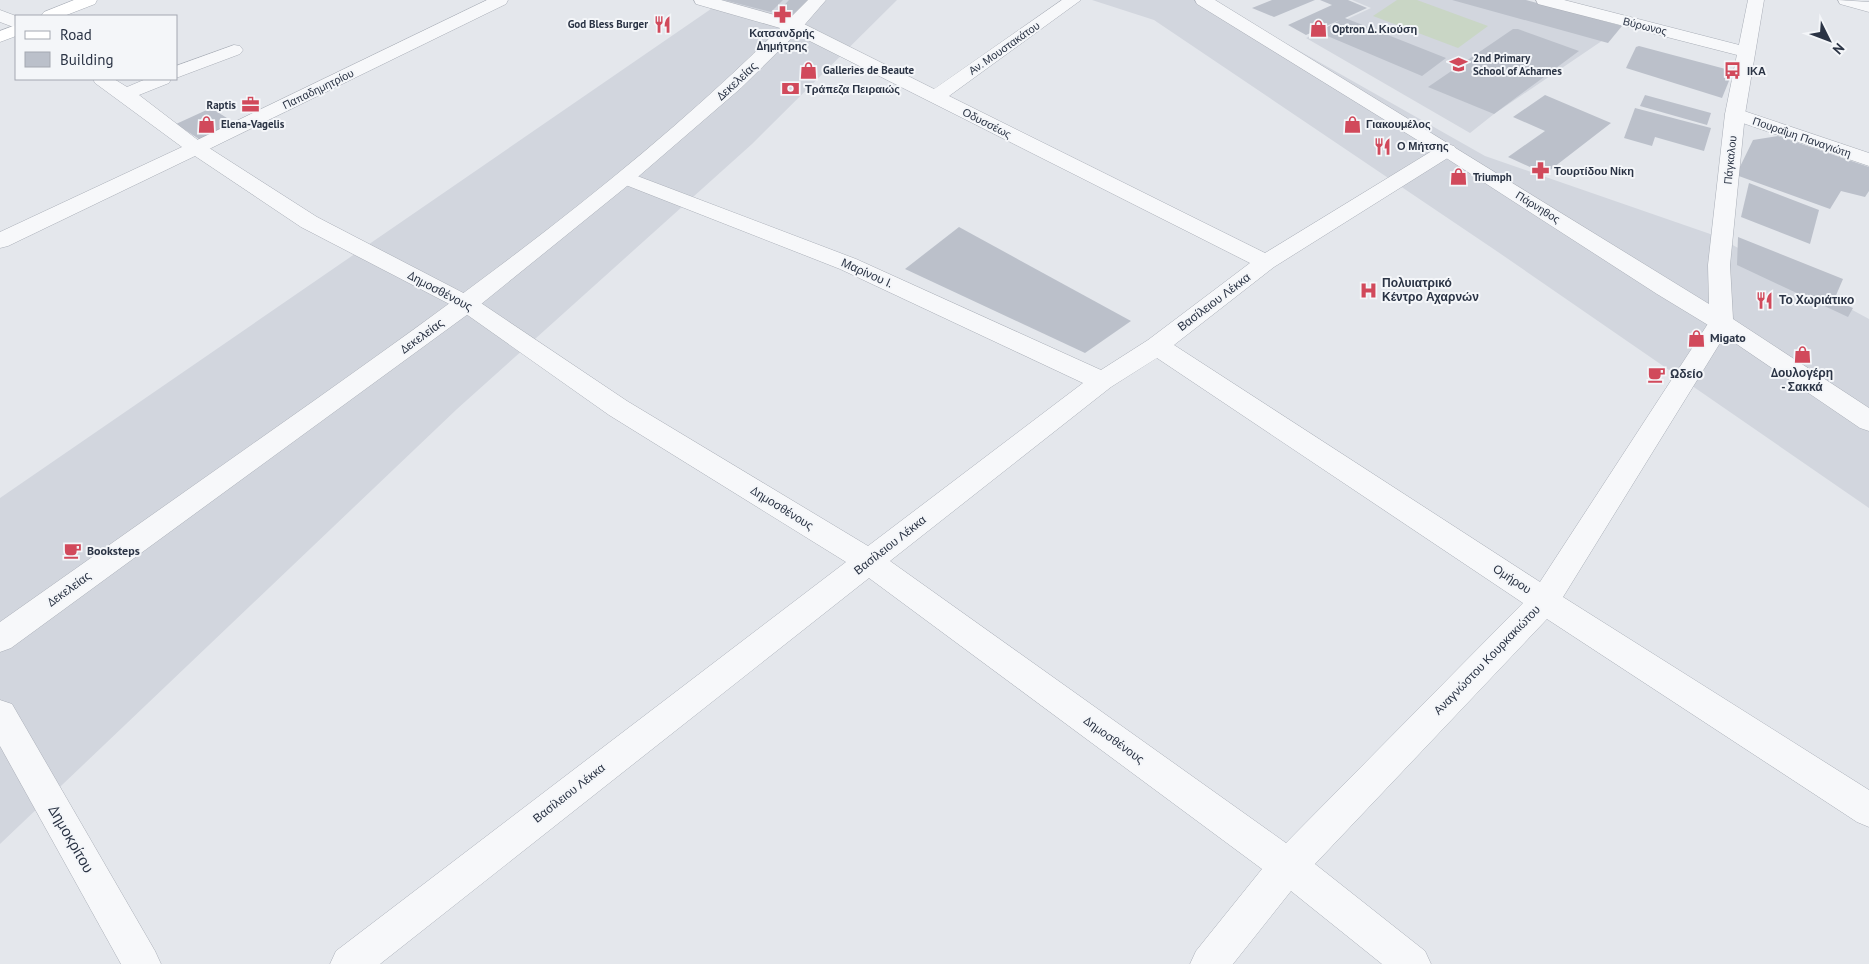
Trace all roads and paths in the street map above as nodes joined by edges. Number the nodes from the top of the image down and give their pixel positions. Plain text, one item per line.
1 (89, 0) edge
2 (500, 0) edge
3 (702, 0) edge
4 (818, 0) edge
5 (1073, 0) edge
6 (1203, 0) edge
7 (1544, 0) edge
8 (1756, 0) edge
9 (1846, 0) edge
10 (1869, 7) edge
11 (0, 15) edge
12 (52, 15) edge
13 (15, 22) edge
14 (794, 26) junction
15 (15, 30) edge
16 (0, 37) edge
17 (234, 50) dead end
18 (1745, 52) junction
19 (178, 72) edge
20 (104, 80) edge
21 (160, 80) edge
22 (125, 94) junction
23 (935, 97) junction
24 (1734, 114) junction
25 (196, 148) junction
26 (1447, 150) junction
27 (1869, 160) edge
28 (625, 178) junction
29 (0, 241) edge
30 (1266, 262) junction
31 (467, 304) junction
32 (1721, 322) junction
33 (1156, 346) junction
34 (1102, 381) junction
35 (1869, 421) edge
36 (868, 562) junction
37 (1544, 601) junction
38 (0, 639) edge
39 (0, 714) edge
40 (1869, 810) edge
41 (1288, 866) junction
42 (142, 964) edge
43 (349, 964) edge
44 (1209, 964) edge
45 (1412, 964) edge

1 - 12 main road
2 - 25 street, Παπαδημητρίου
3 - 14 street, Οδυσσέως
4 - 14 street, Δεκελείας
5 - 23 street, Αν. Μουστακάτου
6 - 26 street, Πάρνηθος
7 - 18 street, Βύρωνος
8 - 18 street, Πάγκαλου
9 - 10 street
11 - 13 street
14 - 23 street, Οδυσσέως
14 - 28 street, Δεκελείας
15 - 16 main road
17 - 19 street
18 - 24 street, Πάγκαλου
20 - 22 street, Δημοσθένους
21 - 22 street
22 - 25 street, Δημοσθένους
23 - 30 street, Οδυσσέως
24 - 27 street, Πουραΐμη Παναγιώτη
24 - 32 street, Πάγκαλου
25 - 29 street, Παπαδημητρίου
25 - 31 street, Δημοσθένους
26 - 30 street, Βασίλειου Λέκκα
26 - 32 street, Πάρνηθος
28 - 31 street, Δεκελείας
28 - 34 street, Μαρίνου Ι.
30 - 33 street, Βασίλειου Λέκκα
31 - 36 street, Δημοσθένους
31 - 38 street, Δεκελείας
32 - 35 street, Πάρνηθος
32 - 37 street, Αναγνώστου Κουρκακιώτου
33 - 34 street, Βασίλειου Λέκκα
33 - 37 street, Ομήρου
34 - 36 street, Βασίλειου Λέκκα
36 - 41 street, Δημοσθένους
36 - 43 street, Βασίλειου Λέκκα
37 - 40 street, Ομήρου
37 - 41 street, Αναγνώστου Κουρκακιώτου
39 - 42 street, Δημοκρίτου
41 - 44 street, Αναγνώστου Κουρκακιώτου
41 - 45 street, Δημοσθένους

